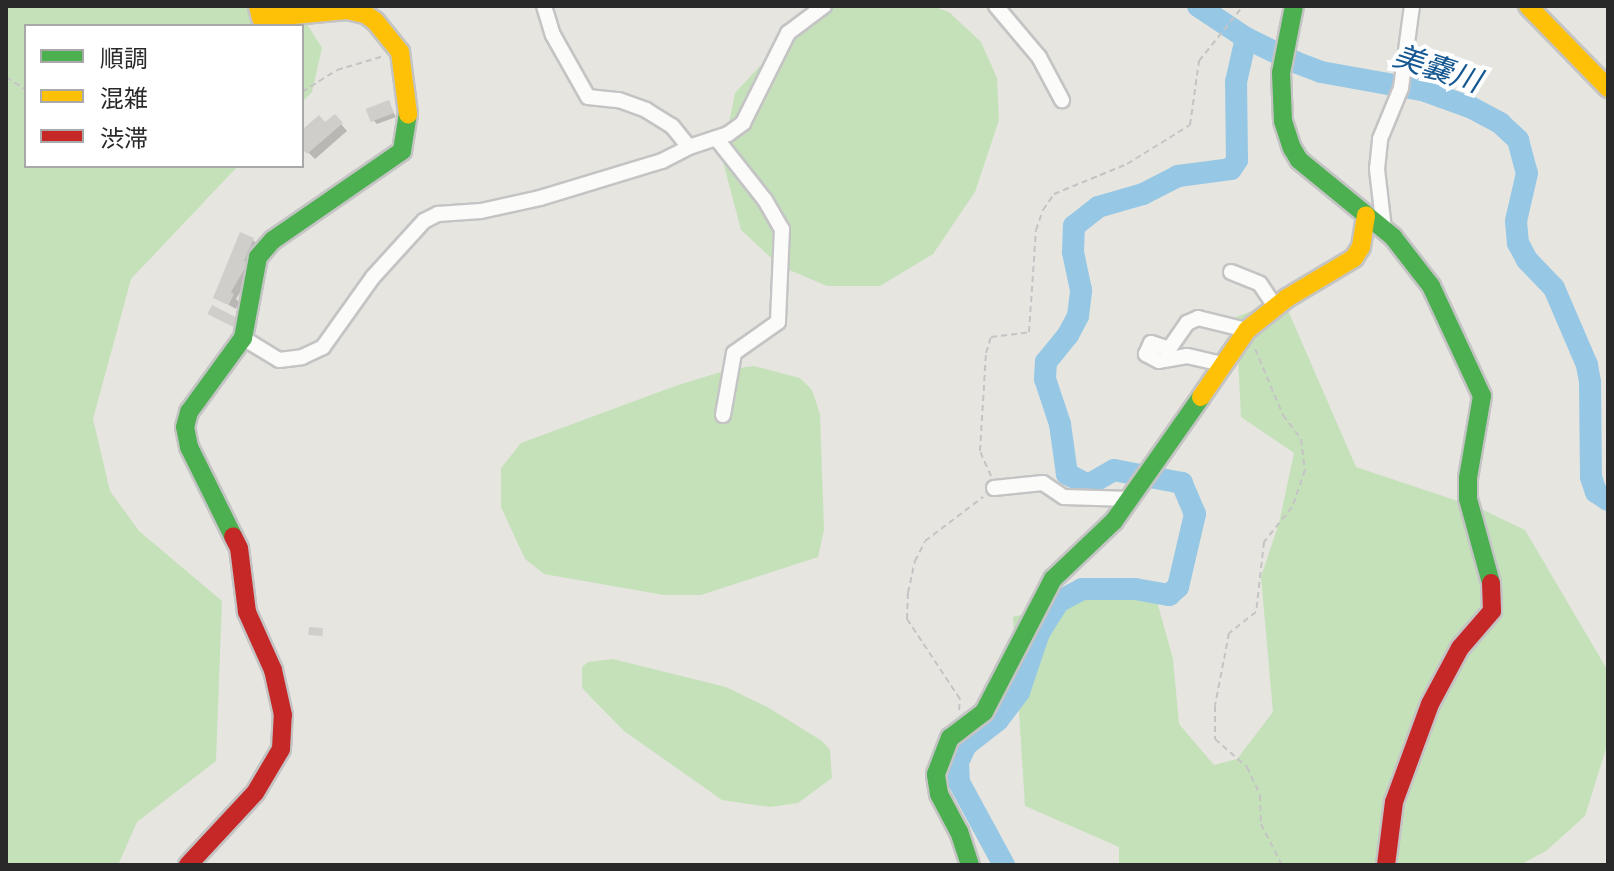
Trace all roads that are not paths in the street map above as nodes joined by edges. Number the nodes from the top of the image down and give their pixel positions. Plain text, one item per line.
1 (258, 6) edge
2 (544, 6) edge
3 (824, 6) edge
4 (996, 6) edge
5 (1412, 6) edge
6 (1528, 6) edge
7 (1293, 10) edge
8 (1608, 88) edge
9 (1062, 100) dead end
10 (716, 138) junction
11 (689, 147) junction
12 (1366, 215) junction
13 (1384, 229) junction
14 (1231, 272) dead end
15 (1275, 306) junction
16 (1247, 330) junction
17 (243, 338) junction
18 (1222, 364) junction
19 (723, 415) dead end
20 (994, 488) road end
21 (1130, 499) junction
22 (188, 865) edge
23 (970, 865) edge
24 (1386, 865) edge

1 - 17 street
2 - 11 street
3 - 10 street
4 - 9 street
5 - 13 street
6 - 8 street
7 - 12 street
10 - 11 street
10 - 19 street
11 - 17 street
12 - 13 street
12 - 15 street
13 - 24 street
14 - 15 street
15 - 16 street
16 - 18 street
16 - 18 street
17 - 22 street
18 - 21 street
20 - 21 street
21 - 23 street

